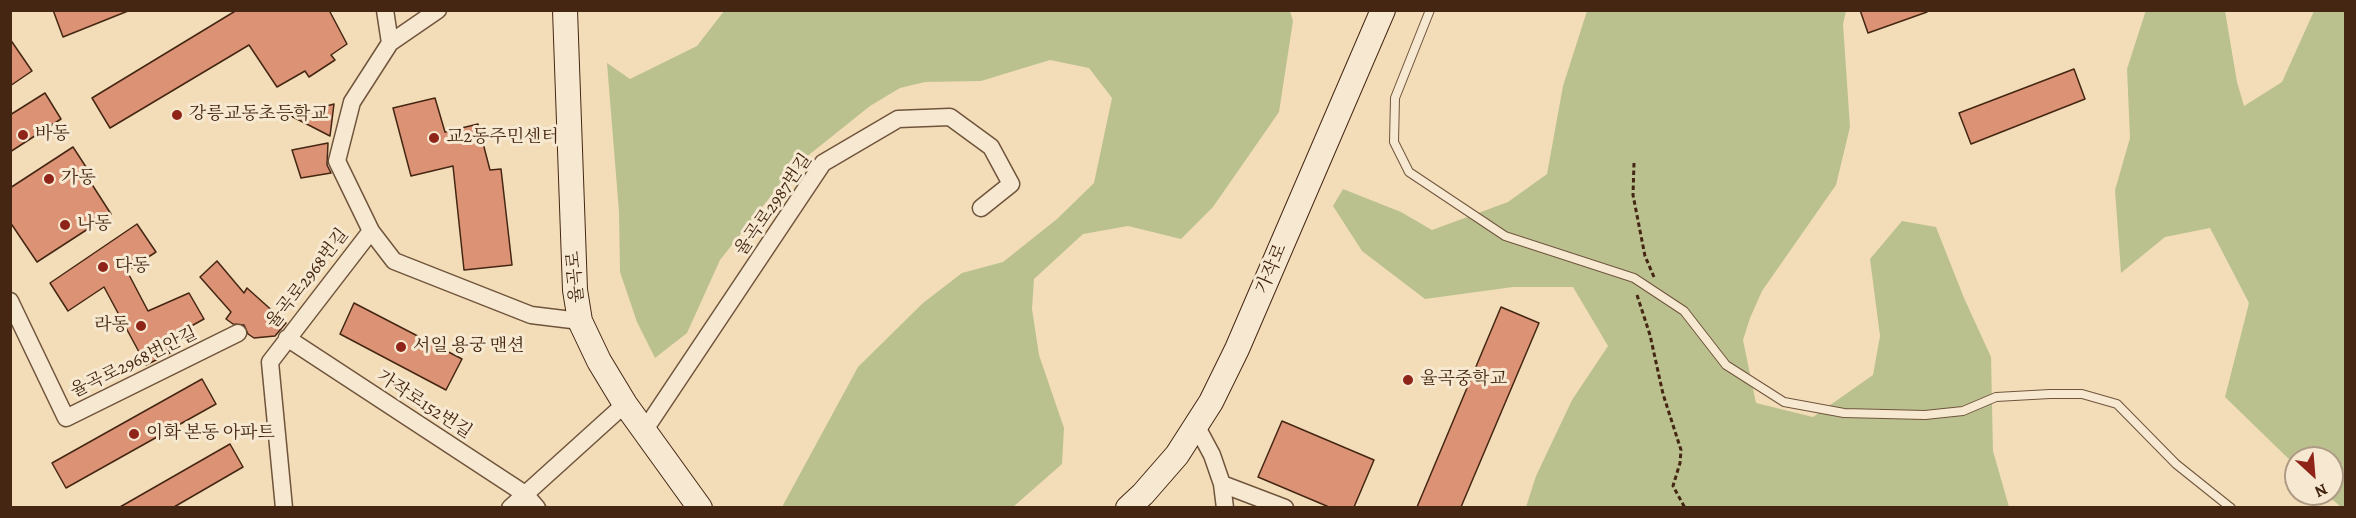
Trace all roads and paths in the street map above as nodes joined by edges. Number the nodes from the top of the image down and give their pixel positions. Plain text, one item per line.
1 (385, 10) edge
2 (438, 10) edge
3 (565, 10) edge
4 (1383, 10) edge
5 (1430, 10) edge
6 (390, 43) junction
7 (1634, 163) dead end
8 (981, 208) dead end
9 (370, 231) junction
10 (1639, 281) junction
11 (1664, 298) junction
12 (10, 301) edge
13 (580, 321) junction
14 (238, 333) dead end
15 (287, 338) junction
16 (625, 404) junction
17 (1197, 427) junction
18 (644, 431) junction
19 (1222, 484) junction
20 (525, 494) junction
21 (284, 507) edge
22 (510, 507) edge
23 (537, 507) edge
24 (700, 507) edge
25 (1128, 507) edge
26 (1226, 507) edge
27 (1285, 507) edge
28 (1685, 507) edge
29 (2230, 507) edge

1 - 6 street
2 - 6 street, 율곡로2968번길
3 - 13 street, 율곡로
4 - 17 street, 가작로
5 - 10 lane
6 - 9 street, 율곡로2968번길
7 - 11 path
8 - 18 street, 율곡로2987번길
9 - 13 street
9 - 15 street, 율곡로2968번길
10 - 11 lane
10 - 28 path
11 - 29 lane
12 - 14 street, 율곡로2968번안길
13 - 16 street, 율곡로
15 - 20 street, 가작로152번길
15 - 21 street, 율곡로2968번길
16 - 18 street, 율곡로
16 - 20 street
17 - 19 street
17 - 25 street, 가작로
18 - 24 street, 율곡로
19 - 26 street
19 - 27 street
20 - 22 street
20 - 23 street, 가작로152번길

